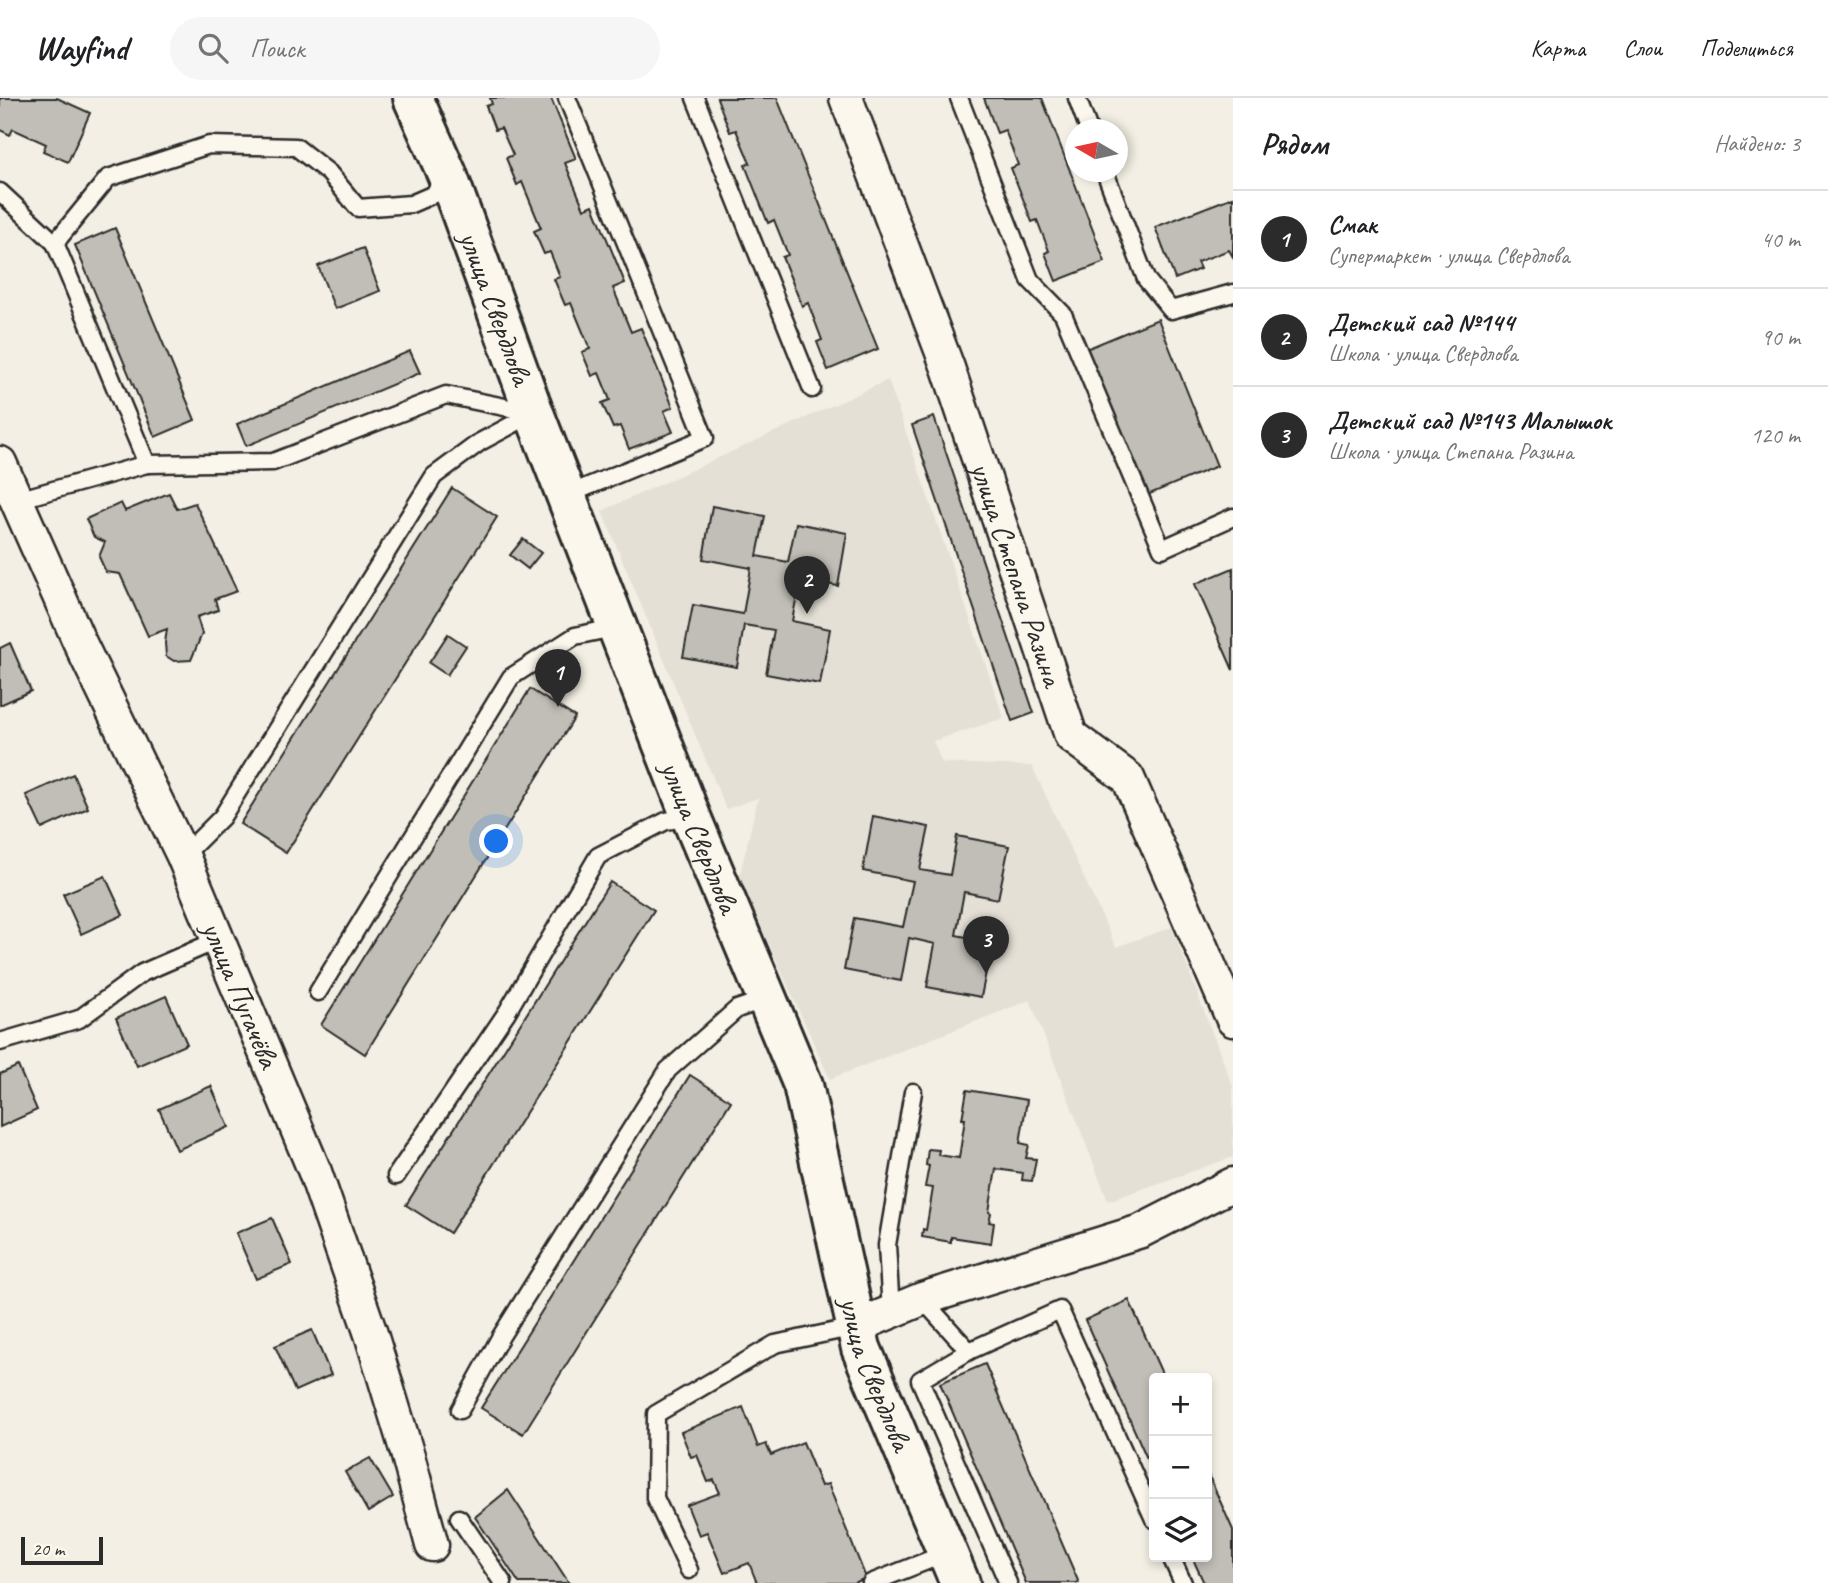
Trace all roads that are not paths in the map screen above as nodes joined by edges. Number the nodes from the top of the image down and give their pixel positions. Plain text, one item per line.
1 (413, 98) edge
2 (567, 98) edge
3 (695, 98) edge
4 (846, 98) edge
5 (959, 98) edge
6 (1077, 98) edge
7 (1085, 119) edge
8 (447, 174) junction
9 (1109, 182) edge
10 (0, 192) edge
11 (55, 243) junction
12 (1233, 293) edge
13 (812, 389) dead end
14 (534, 413) junction
15 (0, 463) edge
16 (147, 464) junction
17 (566, 495) junction
18 (17, 500) junction
19 (1233, 517) edge
20 (618, 627) junction
21 (691, 817) junction
22 (183, 856) junction
23 (218, 940) junction
24 (318, 992) dead end
25 (766, 999) junction
26 (1233, 1020) edge
27 (0, 1042) edge
28 (913, 1092) dead end
29 (396, 1176) dead end
30 (1233, 1184) edge
31 (922, 1300) junction
32 (891, 1312) junction
33 (855, 1327) junction
34 (969, 1351) junction
35 (460, 1410) dead end
36 (1149, 1508) edge
37 (459, 1518) dead end
38 (432, 1545) dead end
39 (1173, 1562) edge
40 (954, 1568) edge
41 (689, 1570) dead end
42 (503, 1583) edge
43 (871, 1583) edge
44 (1008, 1583) edge
45 (1183, 1583) edge

1 - 8 street, улица Свердлова
2 - 17 lane
3 - 13 lane
4 - 26 street, улица Степана Разина
5 - 19 lane
6 - 7 lane
8 - 11 lane
8 - 14 street, улица Свердлова
9 - 12 lane
10 - 11 lane
11 - 16 lane
14 - 16 lane
14 - 17 street, улица Свердлова
14 - 22 lane
15 - 18 street, улица Пугачёва
16 - 18 lane
17 - 20 street, улица Свердлова
18 - 22 street, улица Пугачёва
20 - 21 street, улица Свердлова
20 - 24 lane
21 - 25 street, улица Свердлова
21 - 29 lane
22 - 23 street, улица Пугачёва
23 - 27 lane
23 - 38 street, улица Пугачёва
25 - 33 street, улица Свердлова
25 - 35 lane
28 - 32 lane
30 - 31 street
31 - 32 street
31 - 34 lane
32 - 33 street
33 - 40 street, улица Свердлова
33 - 41 lane
34 - 36 lane
34 - 44 lane
37 - 42 lane
39 - 45 lane
40 - 43 lane

